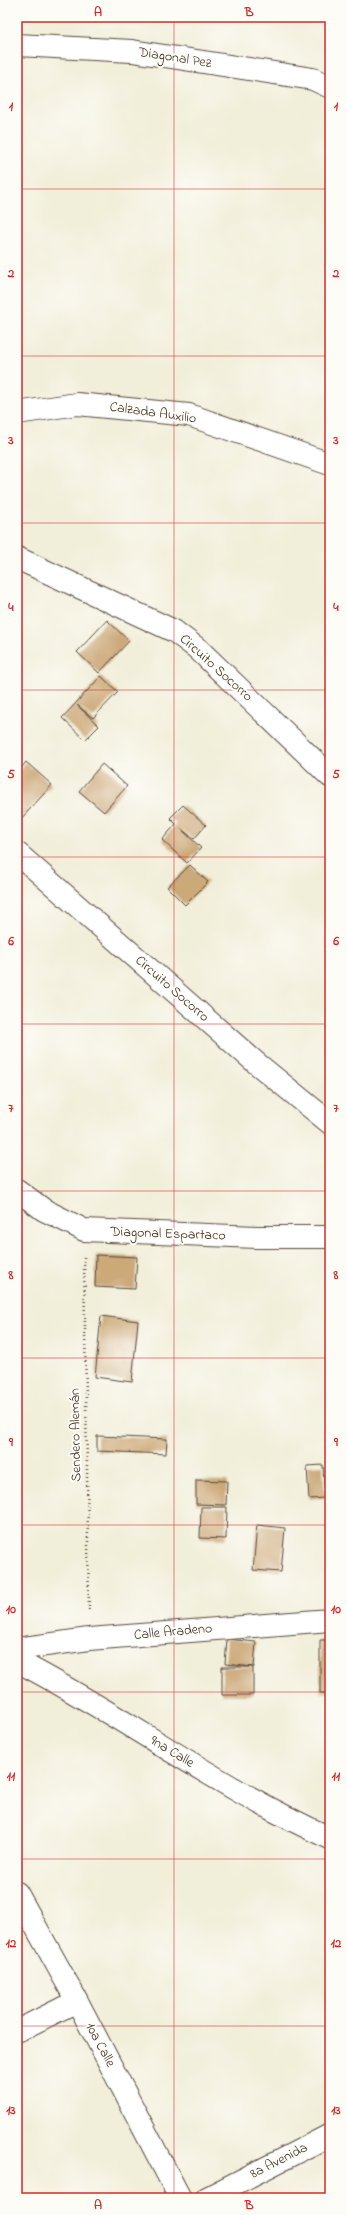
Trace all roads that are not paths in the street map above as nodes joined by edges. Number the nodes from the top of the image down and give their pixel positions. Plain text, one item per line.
1 (17, 45) edge
2 (330, 87) edge
3 (17, 413) edge
4 (330, 464) edge
5 (17, 558) edge
6 (330, 776) edge
7 (17, 853) edge
8 (330, 1124) edge
9 (17, 1190) edge
10 (330, 1237) edge
11 (330, 1620) edge
12 (17, 1649) edge
13 (17, 1661) edge
14 (330, 1838) edge
15 (17, 1893) edge
16 (77, 2001) junction
17 (17, 2031) edge
18 (330, 2135) edge
19 (180, 2198) edge
20 (208, 2198) edge

1 - 2 street, Diagonal Pez
3 - 4 street, Calzada Auxilio
5 - 6 street, Circuito Socorro
7 - 8 street, Circuito Socorro
9 - 10 street, Diagonal Espartaco
11 - 12 street, Calle Aradeno
13 - 14 street, 9na Calle
15 - 16 street, 10a Calle
16 - 17 street
16 - 19 street, 10a Calle
18 - 20 street, 8a Avenida

